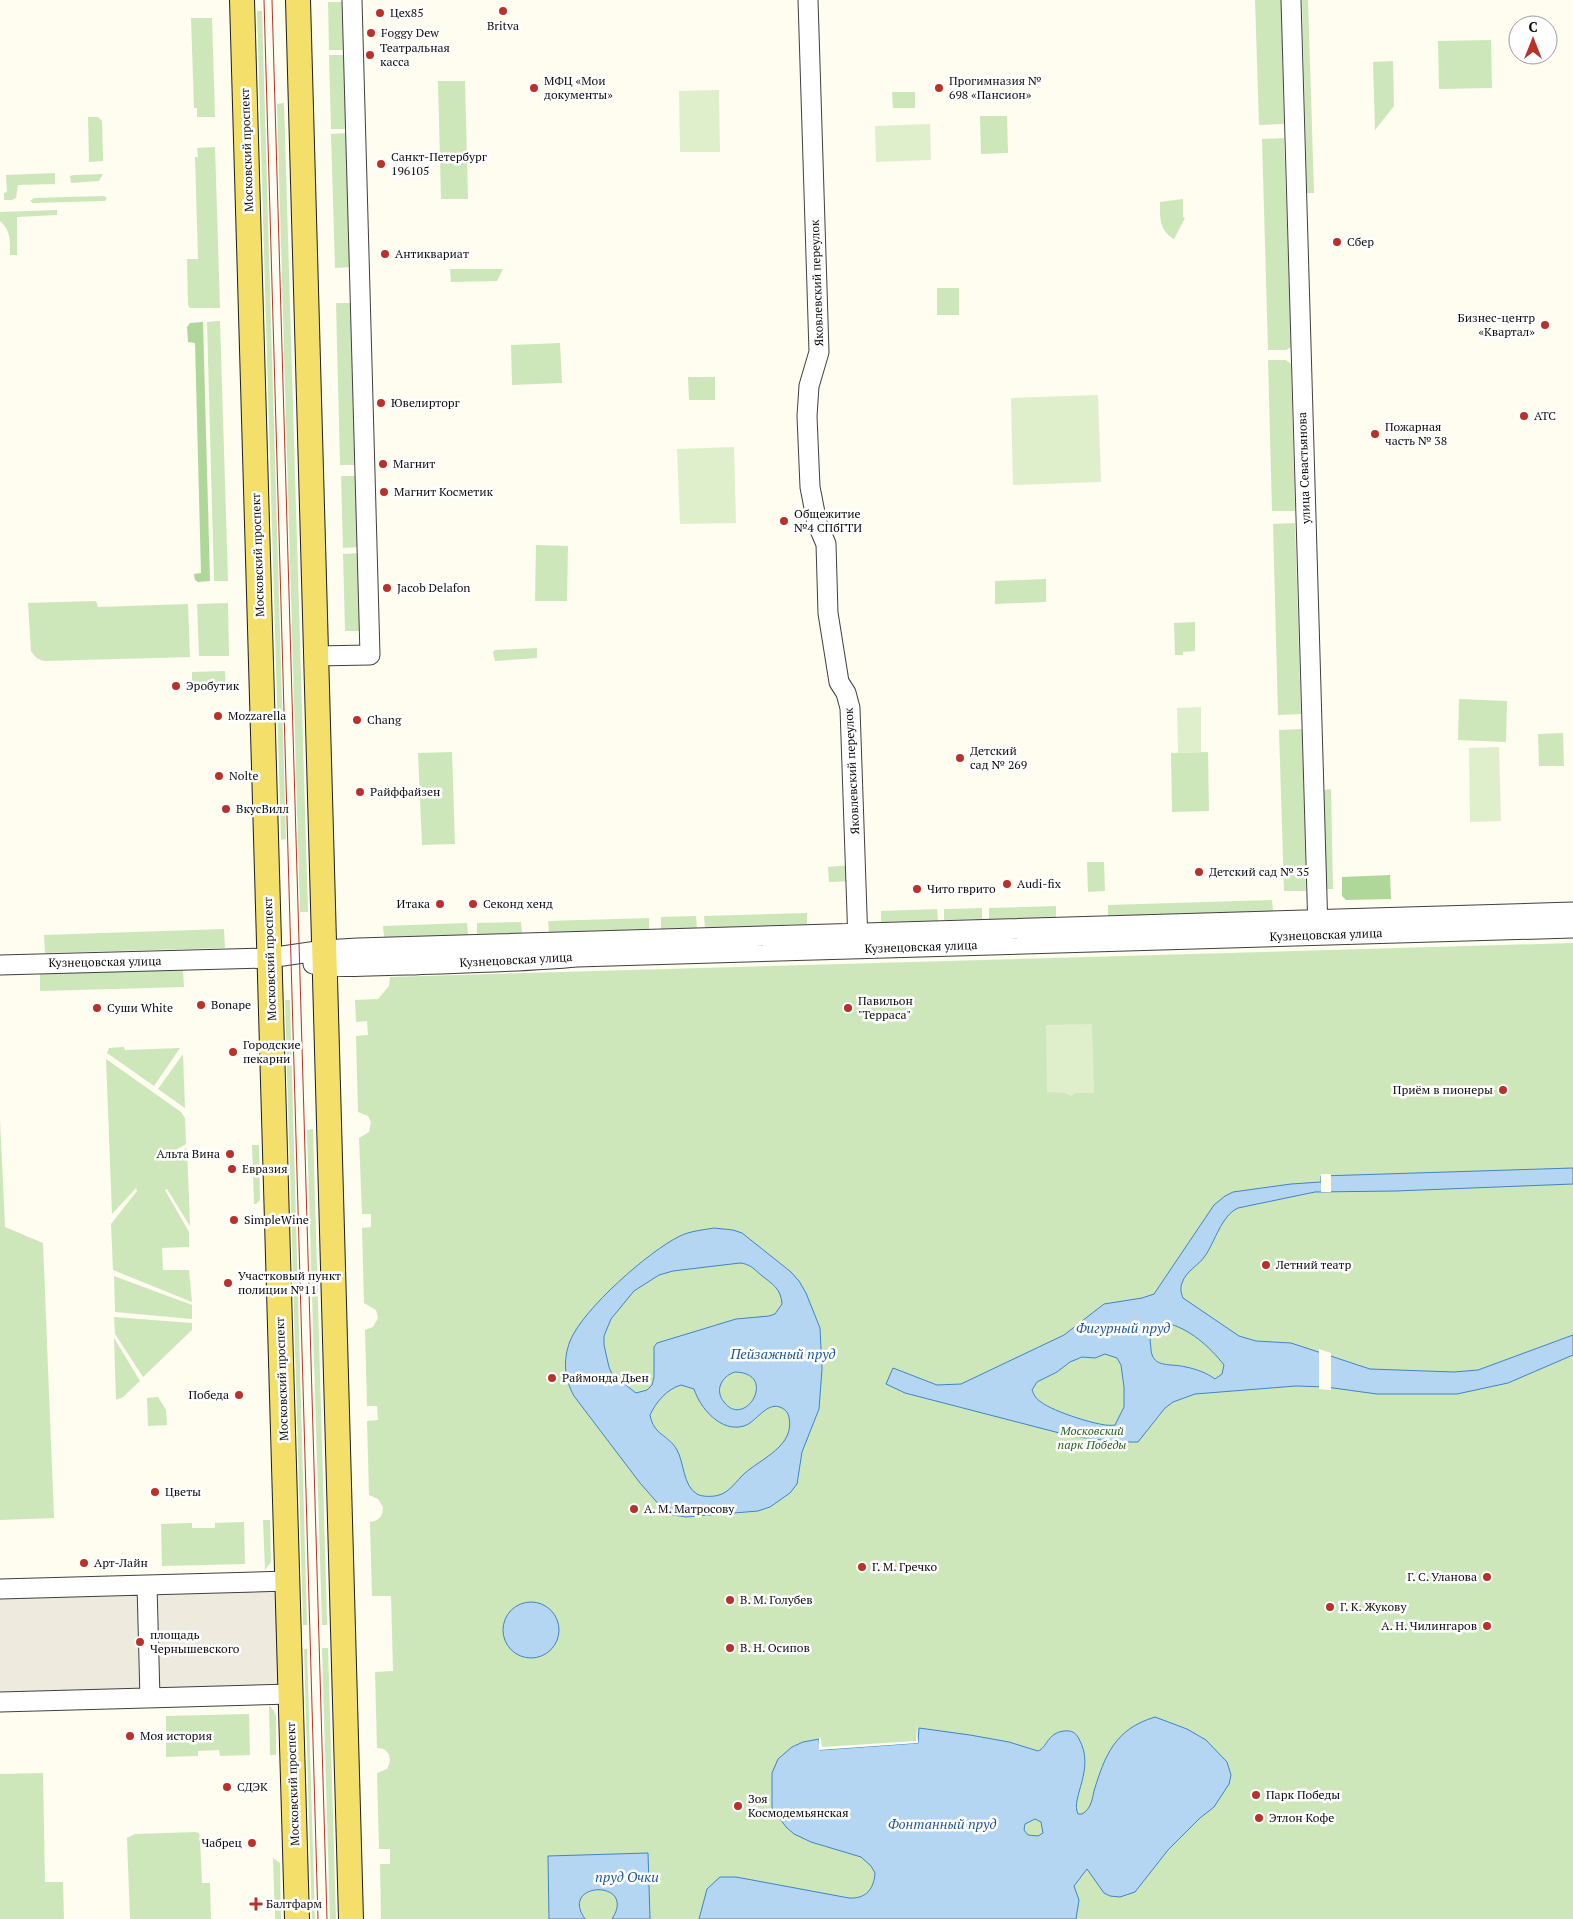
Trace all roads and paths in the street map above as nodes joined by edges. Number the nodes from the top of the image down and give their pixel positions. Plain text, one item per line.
1 (242, 0) edge
2 (298, 0) edge
3 (352, 0) edge
4 (808, 0) edge
5 (1291, 0) edge
6 (315, 656) junction
7 (1573, 912) edge
8 (1318, 927) junction
9 (1573, 928) edge
10 (858, 941) junction
11 (269, 958) junction
12 (324, 958) junction
13 (0, 965) edge
14 (288, 1581) junction
15 (147, 1585) junction
16 (0, 1589) edge
17 (290, 1694) junction
18 (150, 1698) junction
19 (0, 1702) edge
20 (297, 1919) edge
21 (351, 1919) edge

1 - 11 main road, Московский проспект
2 - 6 main road
3 - 6 street
4 - 10 street, Яковлевский переулок
5 - 8 street, улица Севастьянова
6 - 12 main road
7 - 8 street, Кузнецовская улица
8 - 9 street, Кузнецовская улица
8 - 10 street, Кузнецовская улица
10 - 12 street, Кузнецовская улица
11 - 12 street, Кузнецовская улица
11 - 13 street, Кузнецовская улица
11 - 14 main road, Московский проспект
12 - 21 main road
14 - 15 street
14 - 17 main road, Московский проспект
15 - 16 street
15 - 18 street
17 - 18 street
17 - 20 main road, Московский проспект
18 - 19 street

